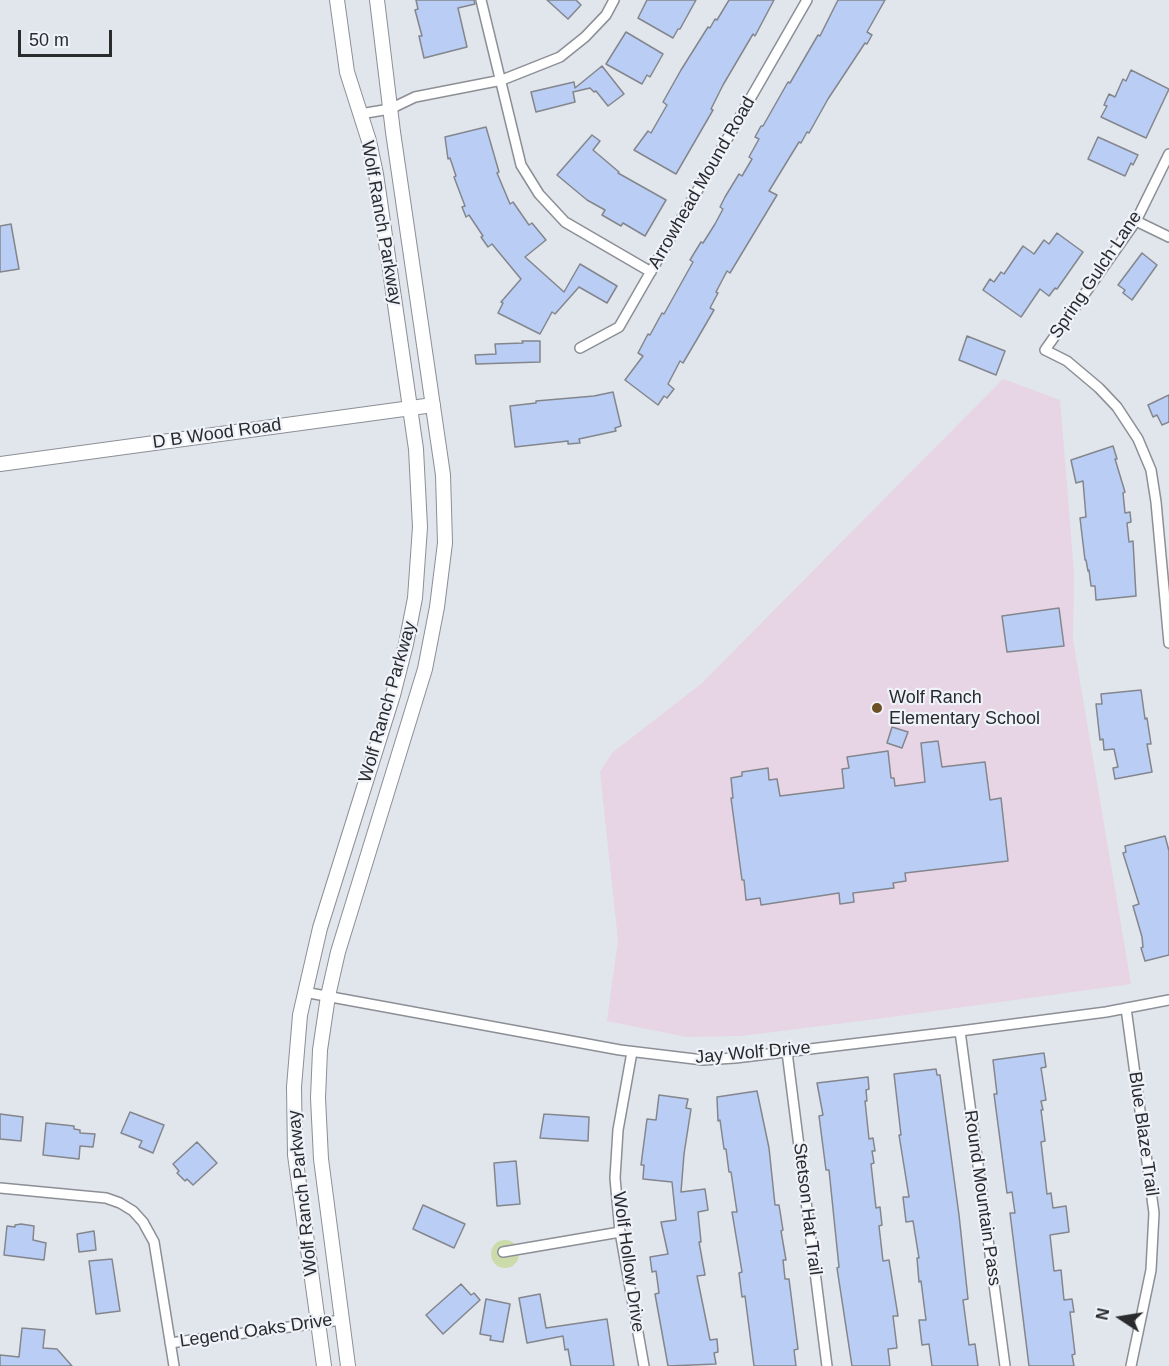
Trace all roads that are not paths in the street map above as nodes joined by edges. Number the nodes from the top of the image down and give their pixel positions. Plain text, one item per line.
1 (337, 0) edge
2 (377, 0) edge
3 (481, 0) edge
4 (614, 0) edge
5 (807, 0) edge
6 (502, 80) junction
7 (390, 109) junction
8 (360, 114) junction
9 (1169, 154) edge
10 (1136, 221) junction
11 (1169, 237) edge
12 (651, 272) junction
13 (580, 348) dead end
14 (433, 405) junction
15 (410, 408) junction
16 (0, 464) edge
17 (1169, 643) edge
18 (304, 992) junction
19 (328, 996) junction
20 (1169, 1000) edge
21 (1126, 1008) junction
22 (960, 1031) junction
23 (632, 1052) junction
24 (787, 1052) junction
25 (0, 1188) edge
26 (620, 1232) junction
27 (503, 1252) dead end
28 (341, 1320) junction
29 (318, 1323) junction
30 (170, 1343) junction
31 (174, 1366) edge
32 (324, 1366) edge
33 (348, 1366) edge
34 (644, 1366) edge
35 (827, 1366) edge
36 (1005, 1366) edge
37 (1131, 1366) edge

1 - 8 street, Wolf Ranch Parkway
2 - 7 street, Wolf Ranch Parkway
3 - 6 street
4 - 6 street
5 - 12 street, Arrowhead Mound Road
6 - 7 street
6 - 12 street
7 - 8 street
7 - 14 street, Wolf Ranch Parkway
8 - 15 street, Wolf Ranch Parkway
9 - 10 street, Spring Gulch Lane
10 - 11 street
10 - 17 street, Spring Gulch Lane
12 - 13 street, Arrowhead Mound Road
14 - 15 street, D B Wood Road
14 - 19 street, Wolf Ranch Parkway
15 - 16 street, D B Wood Road
15 - 18 street, Wolf Ranch Parkway
18 - 19 street, Jay Wolf Drive
18 - 29 street, Wolf Ranch Parkway
19 - 23 street, Jay Wolf Drive
19 - 28 street, Wolf Ranch Parkway
20 - 21 street, Jay Wolf Drive
21 - 22 street, Jay Wolf Drive
21 - 37 street, Blue Blaze Trail
22 - 24 street, Jay Wolf Drive
22 - 36 street, Round Mountain Pass
23 - 24 street, Jay Wolf Drive
23 - 26 street, Wolf Hollow Drive
24 - 35 street, Stetson Hat Trail
25 - 30 street
26 - 27 street
26 - 34 street, Wolf Hollow Drive
28 - 29 street, Legend Oaks Drive
28 - 33 street, Wolf Ranch Parkway
29 - 30 street, Legend Oaks Drive
29 - 32 street, Wolf Ranch Parkway
30 - 31 street

